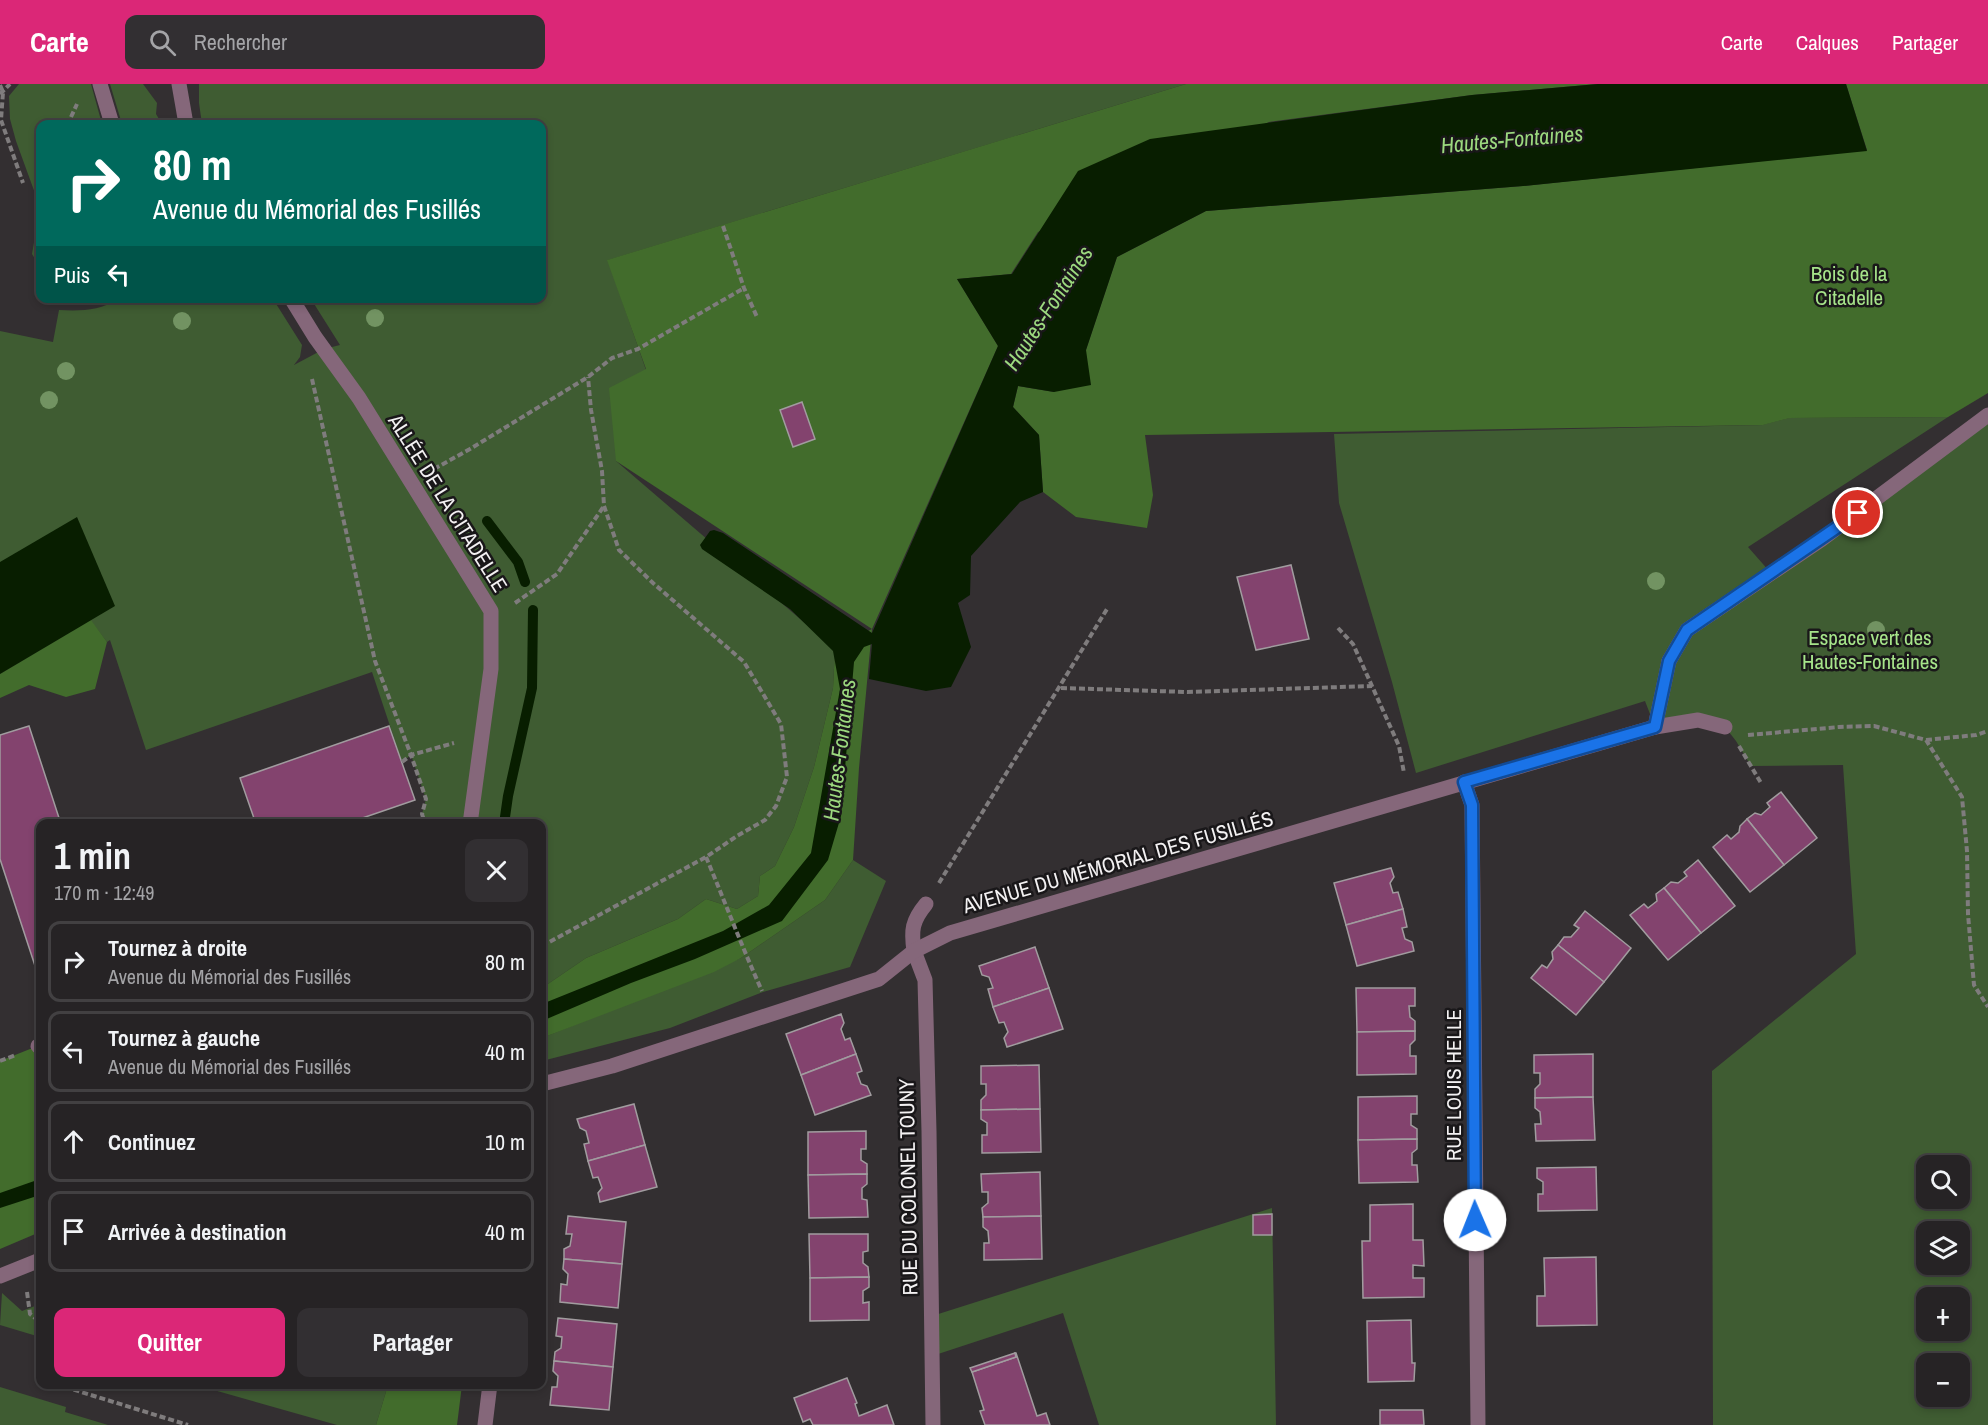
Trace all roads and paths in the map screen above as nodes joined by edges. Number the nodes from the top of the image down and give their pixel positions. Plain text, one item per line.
1 (10, 84) edge
2 (100, 84) edge
3 (178, 84) edge
4 (0, 85) edge
5 (2, 93) edge
6 (111, 120) edge
7 (185, 120) edge
8 (23, 183) dead end
9 (723, 226) dead end
10 (744, 288) junction
11 (294, 303) edge
12 (757, 317) dead end
13 (315, 337) junction
14 (588, 377) junction
15 (1988, 415) edge
16 (410, 482) junction
17 (604, 506) junction
18 (1107, 609) dead end
19 (491, 611) junction
20 (1338, 628) dead end
21 (1372, 686) junction
22 (1060, 688) junction
23 (1655, 727) junction
24 (1725, 727) junction
25 (1988, 731) edge
26 (481, 735) junction
27 (1926, 740) junction
28 (411, 755) junction
29 (402, 762) dead end
30 (1464, 782) junction
31 (1761, 783) dead end
32 (1410, 798) junction
33 (424, 819) edge
34 (471, 819) edge
35 (706, 857) junction
36 (926, 904) joint
37 (546, 944) edge
38 (914, 951) junction
39 (763, 992) dead end
40 (1988, 1007) edge
41 (546, 1083) edge
42 (36, 1262) edge
43 (0, 1276) edge
44 (71, 1389) edge
45 (488, 1389) edge
46 (188, 1425) edge
47 (484, 1425) edge
48 (933, 1425) edge
49 (1478, 1425) edge

1 - 5 path
2 - 6 street
3 - 7 street
4 - 5 path
5 - 8 path
9 - 10 path
10 - 12 path
10 - 14 path
11 - 13 street, ALLÉE DE LA CITADELLE
13 - 16 street, ALLÉE DE LA CITADELLE
13 - 28 path
14 - 16 path
14 - 17 path
15 - 23 street
16 - 19 street, ALLÉE DE LA CITADELLE
17 - 19 path
17 - 35 path
18 - 22 path
19 - 26 street, ALLÉE DE LA CITADELLE
20 - 21 path
21 - 22 path
21 - 32 path
22 - 36 path
23 - 24 street, AVENUE DU MÉMORIAL DES FUSILLÉS
23 - 30 street, AVENUE DU MÉMORIAL DES FUSILLÉS
24 - 27 path
24 - 31 path
25 - 27 path
26 - 28 path
26 - 34 street, ALLÉE DE LA CITADELLE
27 - 40 path
28 - 29 path
28 - 33 path
30 - 32 street, AVENUE DU MÉMORIAL DES FUSILLÉS
30 - 49 street, RUE LOUIS HELLE
32 - 38 street, AVENUE DU MÉMORIAL DES FUSILLÉS
35 - 37 path
35 - 39 path
36 - 38 street
38 - 41 street, AVENUE DU MÉMORIAL DES FUSILLÉS
38 - 48 street, RUE DU COLONEL TOUNY
42 - 43 street
44 - 46 path
45 - 47 street

